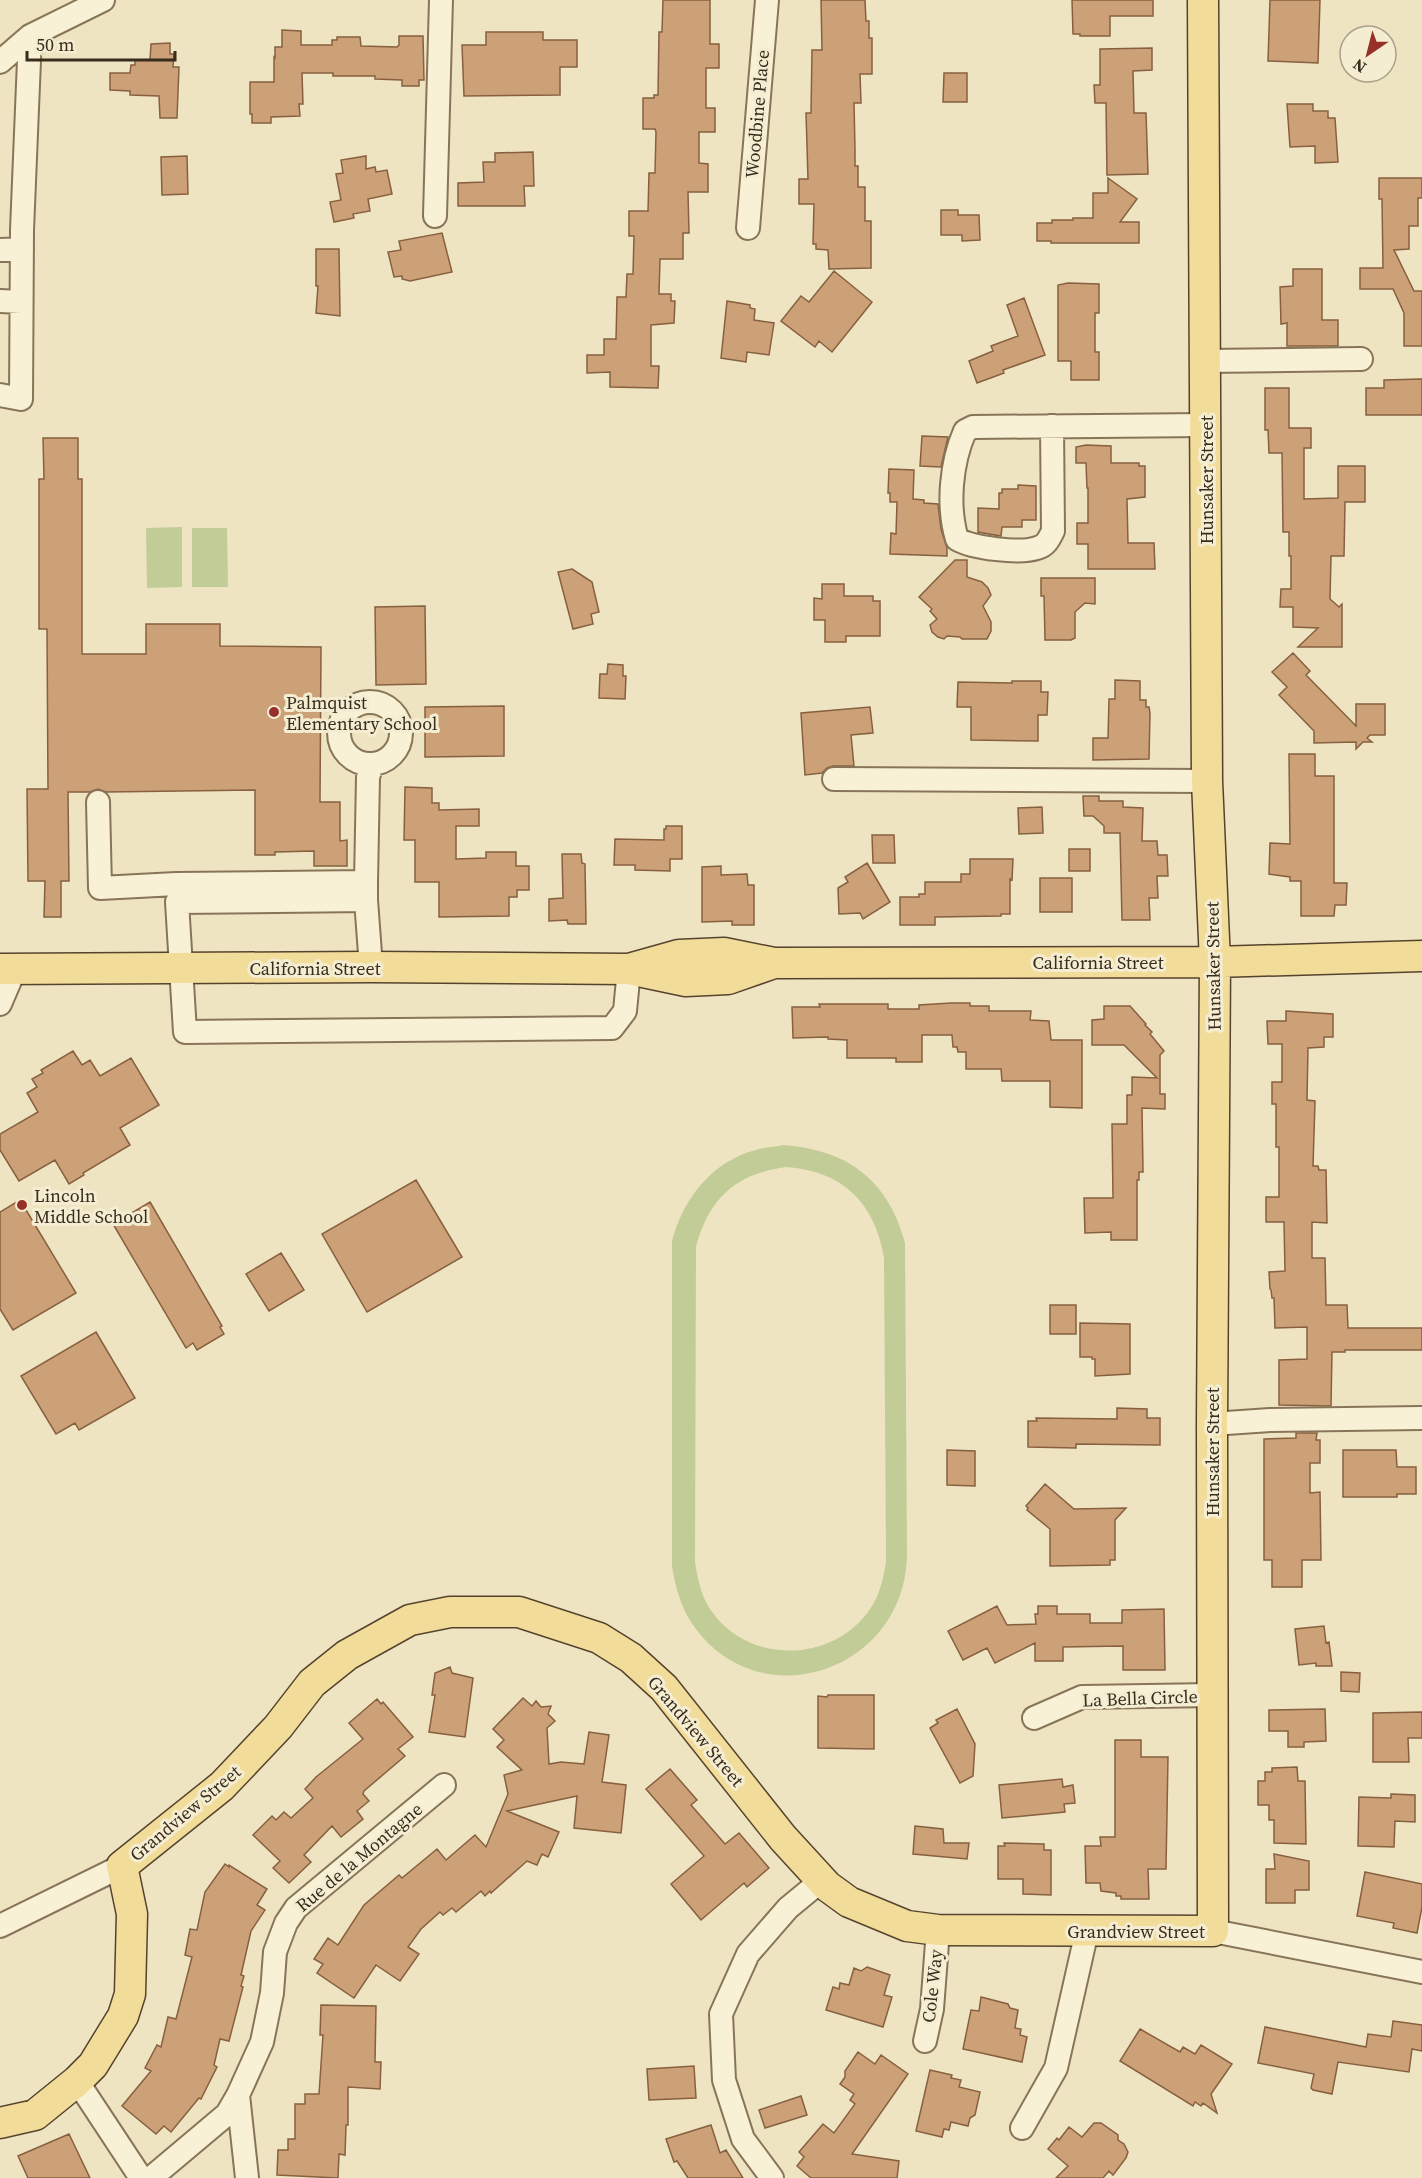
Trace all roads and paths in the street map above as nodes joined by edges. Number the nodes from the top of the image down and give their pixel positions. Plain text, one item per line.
1 (103, 0) edge
2 (441, 0) edge
3 (767, 0) edge
4 (1203, 0) edge
5 (30, 36) junction
6 (0, 62) edge
7 (435, 216) dead end
8 (748, 228) dead end
9 (11, 249) edge
10 (11, 302) edge
11 (1361, 359) dead end
12 (1205, 361) junction
13 (0, 395) edge
14 (1206, 425) junction
15 (1052, 426) junction
16 (372, 765) dead end
17 (834, 779) dead end
18 (1207, 781) junction
19 (98, 802) dead end
20 (366, 891) junction
21 (177, 893) junction
22 (1422, 956) edge
23 (1215, 962) junction
24 (371, 968) junction
25 (7, 969) edge
26 (182, 969) junction
27 (629, 969) junction
28 (0, 1004) edge
29 (1422, 1418) edge
30 (1212, 1424) junction
31 (1213, 1695) junction
32 (1034, 1718) dead end
33 (444, 1785) dead end
34 (122, 1866) junction
35 (822, 1880) junction
36 (0, 1926) edge
37 (938, 1930) junction
38 (1087, 1931) junction
39 (1213, 1931) junction
40 (1422, 1972) edge
41 (925, 2041) dead end
42 (77, 2081) junction
43 (238, 2095) junction
44 (0, 2123) edge
45 (1022, 2128) dead end
46 (141, 2178) edge
47 (151, 2178) edge
48 (247, 2178) edge
49 (772, 2178) edge

1 - 5 street
2 - 7 street
3 - 8 street, Woodbine Place
4 - 12 main road, Hunsaker Street
5 - 6 street
5 - 9 street
9 - 10 street
10 - 13 street
11 - 12 street
12 - 14 main road, Hunsaker Street
14 - 15 street
14 - 18 main road, Hunsaker Street
15 - 15 street
16 - 20 street
17 - 18 street
18 - 23 main road, Hunsaker Street
19 - 21 street
20 - 21 street
20 - 24 street
21 - 26 street
22 - 23 main road, California Street
23 - 27 main road, California Street
23 - 30 main road, Hunsaker Street
24 - 26 main road, California Street
24 - 27 main road, California Street
25 - 26 main road, California Street
25 - 28 street
26 - 27 street
29 - 30 street
30 - 31 main road, Hunsaker Street
31 - 32 street, La Bella Circle
31 - 39 main road, Hunsaker Street
33 - 43 street, Rue de la Montagne
34 - 35 main road, Grandview Street
34 - 36 street, Grandview Street
34 - 42 main road
35 - 37 main road, Grandview Street
35 - 49 street
37 - 38 main road, Grandview Street
37 - 41 street, Cole Way
38 - 39 main road, Grandview Street
38 - 45 street
39 - 40 street, Grandview Street
42 - 44 main road
42 - 46 street
43 - 47 street, Rue de la Montagne
43 - 48 street

